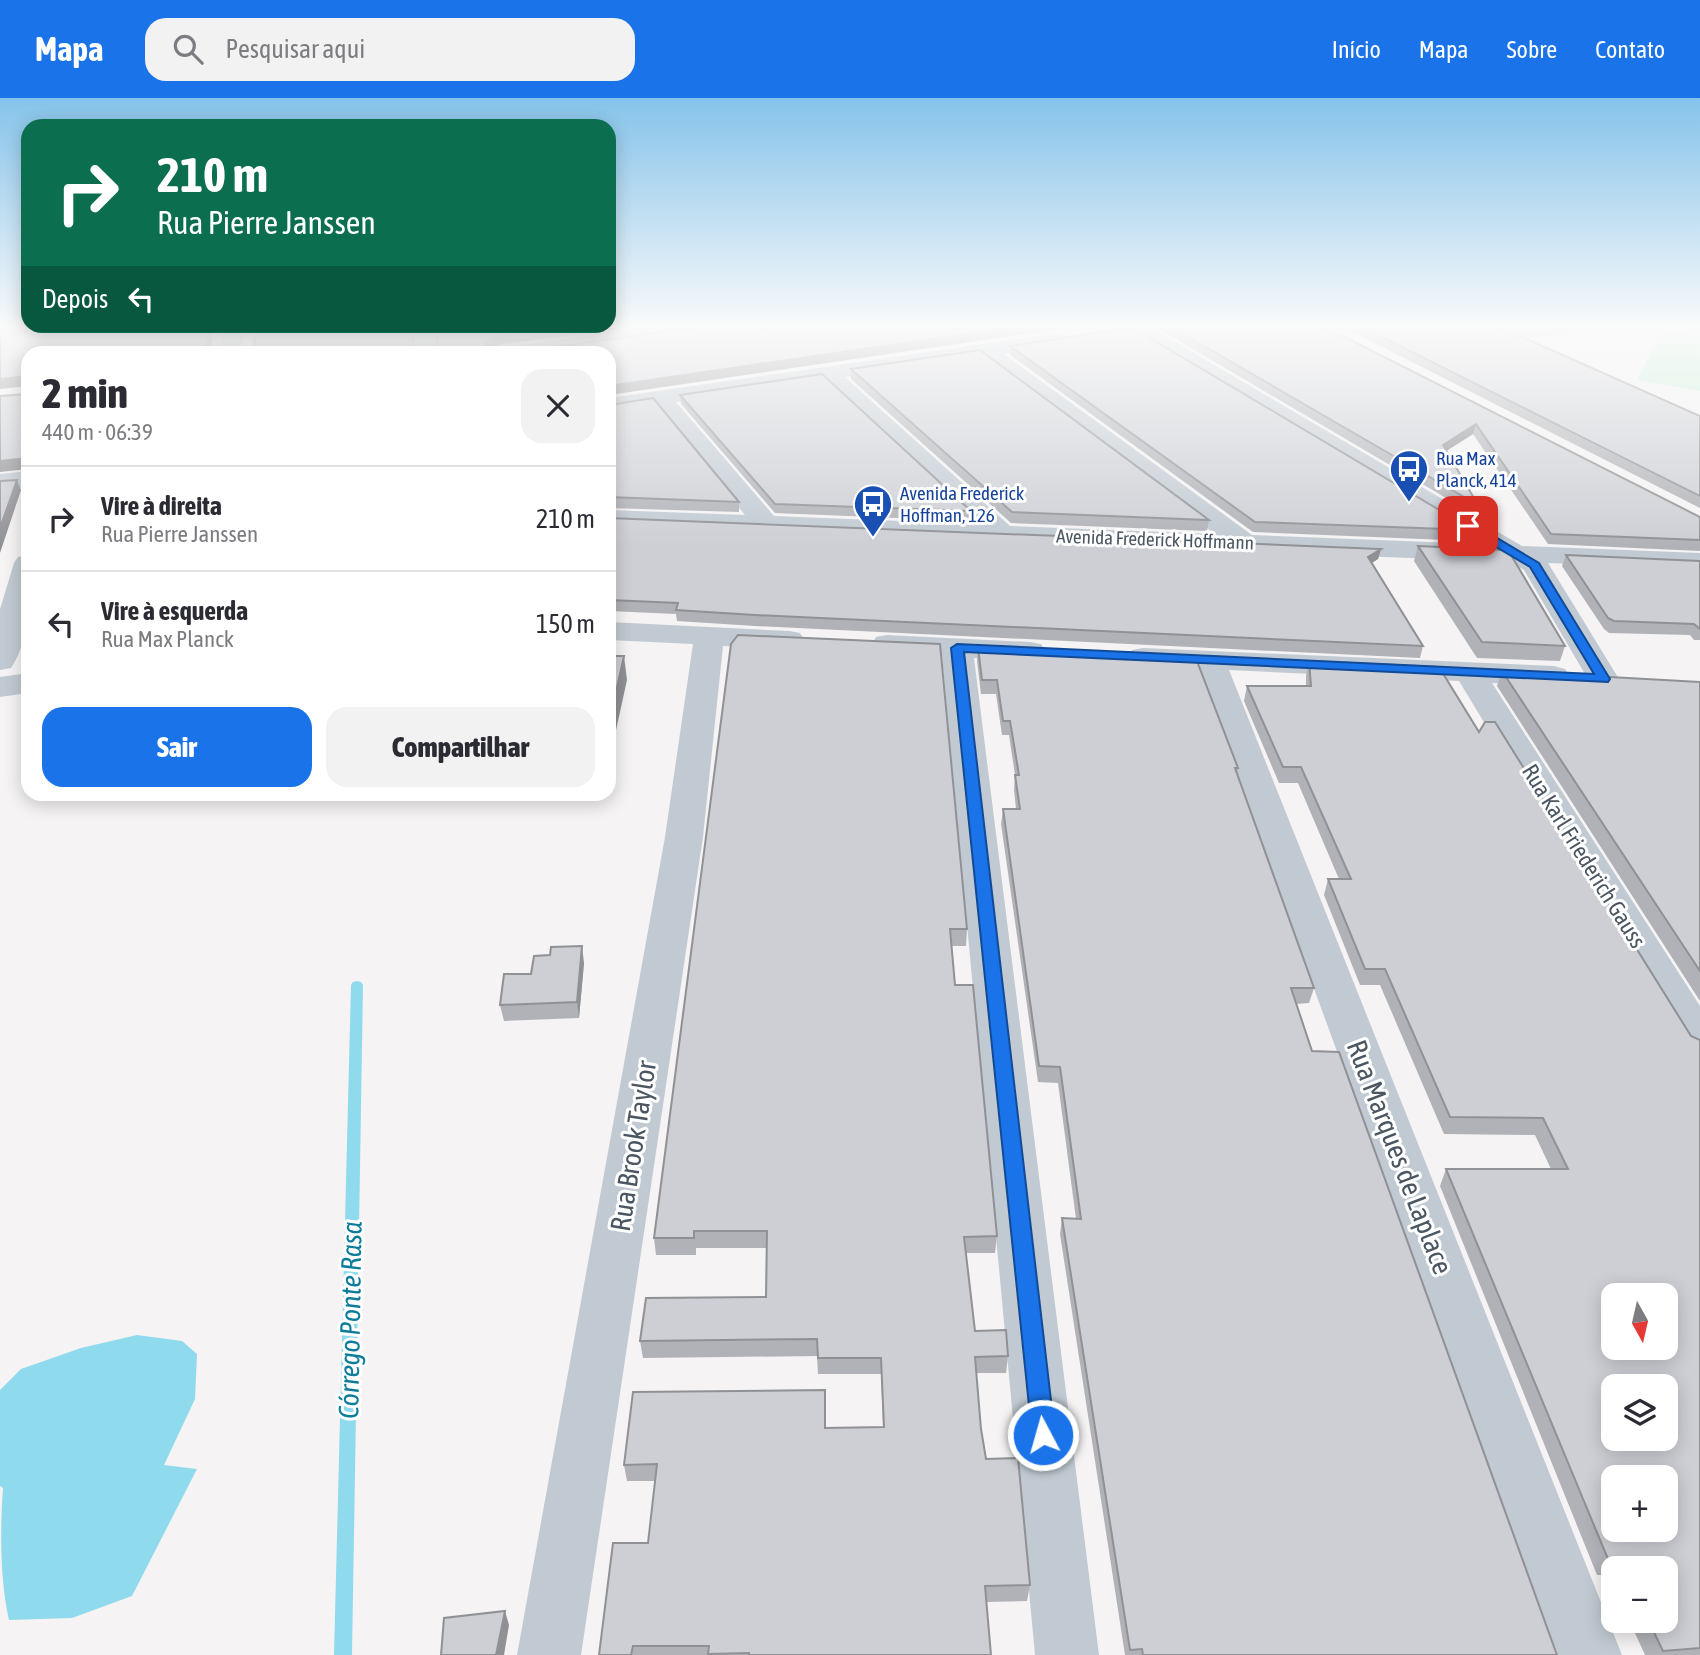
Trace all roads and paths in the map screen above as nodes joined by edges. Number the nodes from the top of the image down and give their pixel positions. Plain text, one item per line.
1 (637, 401) edge
2 (663, 401) edge
3 (858, 401) edge
4 (1053, 401) edge
5 (1252, 401) edge
6 (616, 404) edge
7 (21, 480) edge
8 (0, 482) edge
9 (616, 518) edge
10 (766, 524) junction
11 (1002, 533) junction
12 (1245, 543) junction
13 (1515, 554) junction
14 (1700, 561) edge
15 (21, 588) edge
16 (616, 631) edge
17 (709, 636) junction
18 (819, 641) edge
19 (860, 643) edge
20 (957, 648) junction
21 (1063, 653) edge
22 (1116, 655) edge
23 (1209, 660) junction
24 (0, 662) edge
25 (1469, 672) junction
26 (21, 684) edge
27 (0, 687) edge
28 (1700, 1041) edge
29 (549, 1655) edge
30 (1066, 1655) edge
31 (1590, 1655) edge

1 - 6 street
2 - 10 street
3 - 11 street
4 - 12 street
5 - 13 street
7 - 8 street
9 - 10 street, Avenida Frederick Hoffmann
10 - 11 street, Avenida Frederick Hoffmann
11 - 12 street, Avenida Frederick Hoffmann
12 - 13 street, Avenida Frederick Hoffmann
13 - 14 street, Avenida Frederick Hoffmann
13 - 25 street
15 - 24 street
16 - 17 street
17 - 18 street
17 - 29 street, Rua Brook Taylor
19 - 20 street
20 - 21 street
20 - 30 street
22 - 23 street
23 - 25 street
23 - 31 street, Rua Marques de Laplace
25 - 28 street, Rua Karl Friederich Gauss
26 - 27 street

